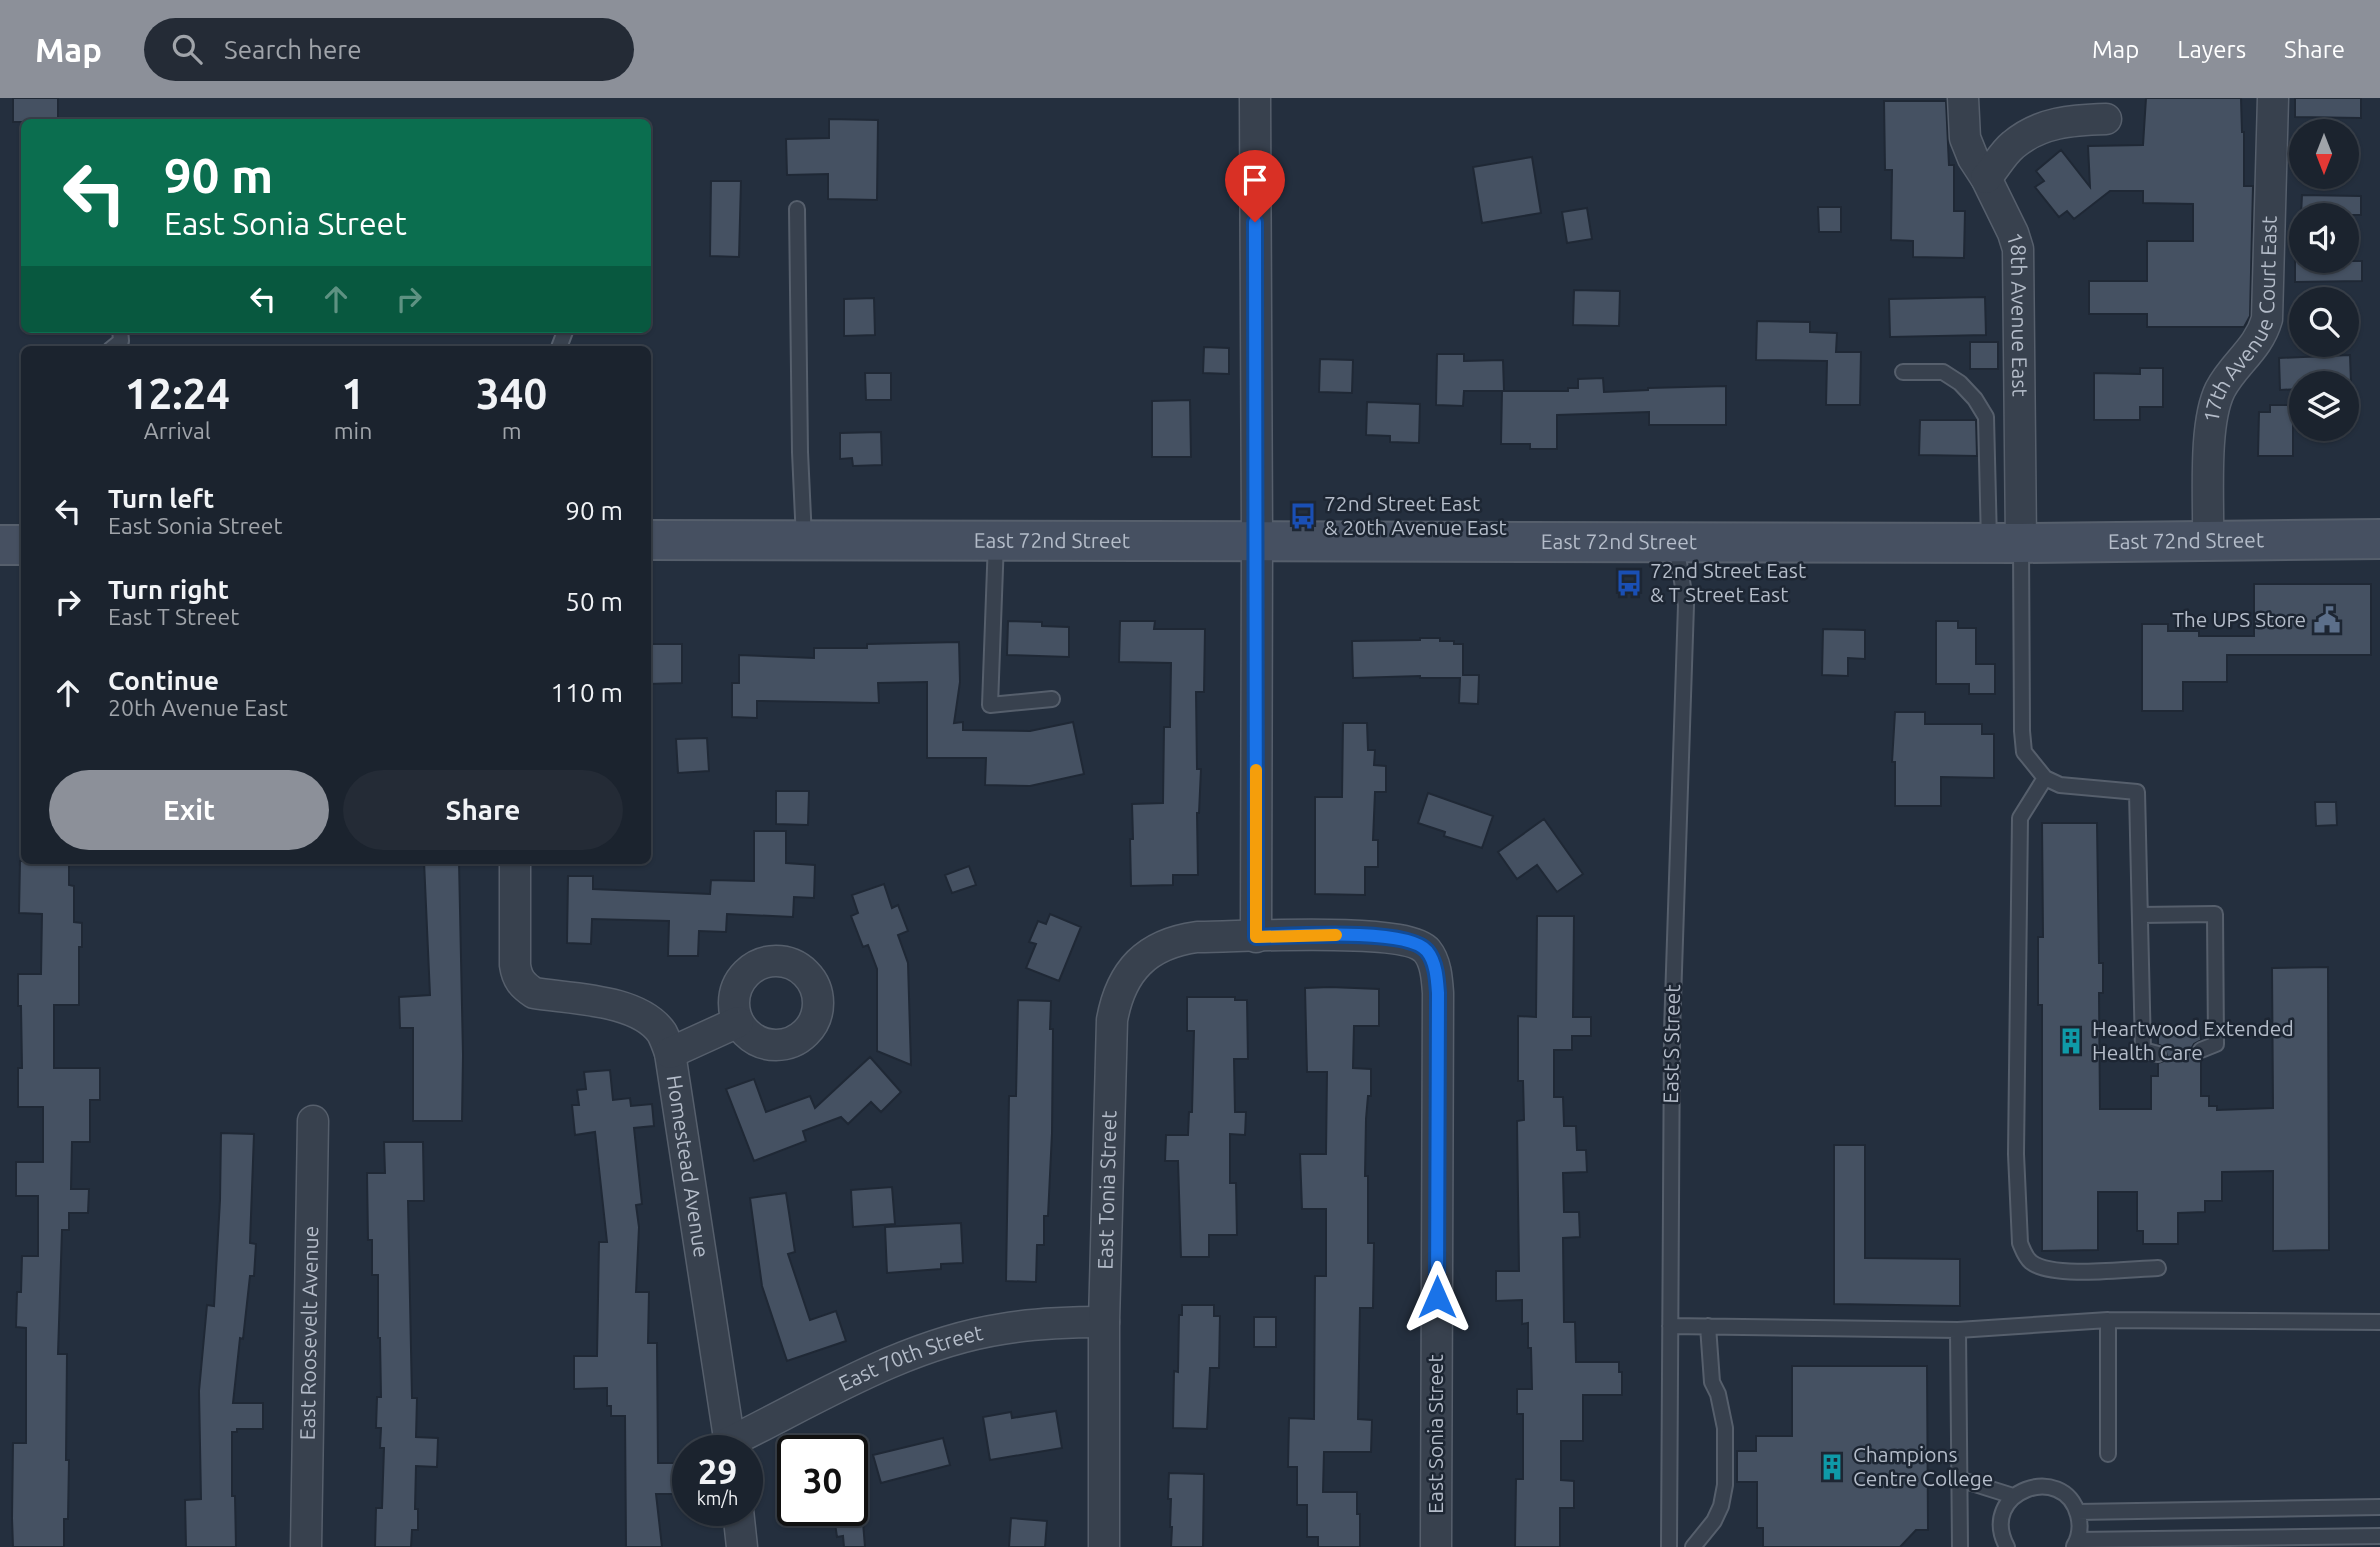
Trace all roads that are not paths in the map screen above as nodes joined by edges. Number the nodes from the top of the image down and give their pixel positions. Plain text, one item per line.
1 (1255, 98) edge
2 (1962, 98) edge
3 (2273, 98) edge
4 (2106, 119) dead end
5 (1986, 178) junction
6 (797, 209) dead end
7 (1903, 372) dead end
8 (2380, 539) edge
9 (651, 540) edge
10 (804, 540) junction
11 (996, 540) junction
12 (1257, 540) junction
13 (2208, 540) junction
14 (1675, 542) junction
15 (2005, 543) junction
16 (0, 545) edge
17 (21, 545) edge
18 (1052, 699) dead end
19 (2045, 778) junction
20 (515, 864) edge
21 (2140, 915) junction
22 (1256, 937) junction
23 (738, 1022) dead end
24 (2201, 1050) dead end
25 (670, 1053) junction
26 (2158, 1054) dead end
27 (313, 1122) dead end
28 (2158, 1268) dead end
29 (2108, 1320) junction
30 (1104, 1322) junction
31 (2380, 1322) edge
32 (1670, 1326) junction
33 (1708, 1326) junction
34 (1958, 1330) junction
35 (729, 1435) edge
36 (753, 1435) edge
37 (2108, 1454) dead end
38 (1959, 1479) junction
39 (2013, 1496) junction
40 (2380, 1507) edge
41 (2077, 1512) junction
42 (740, 1526) edge
43 (2380, 1536) edge
44 (2156, 1543) edge
45 (2075, 1544) edge
46 (2005, 1546) edge
47 (306, 1547) edge
48 (742, 1547) edge
49 (1104, 1547) edge
50 (1436, 1547) edge
51 (1669, 1547) edge
52 (1693, 1547) edge
53 (1960, 1547) edge

1 - 12 street
2 - 5 street, 18th Avenue East
3 - 13 street, 17th Avenue Court East
4 - 5 street
5 - 15 street, 18th Avenue East
6 - 10 lane
7 - 15 lane
8 - 13 main road, East 72nd Street
9 - 10 main road, East 72nd Street
10 - 11 main road, East 72nd Street
11 - 12 main road, East 72nd Street
11 - 18 lane
12 - 14 main road, East 72nd Street
12 - 22 street
13 - 15 main road, East 72nd Street
14 - 15 main road, East 72nd Street
14 - 32 lane, East S Street
15 - 19 lane
16 - 17 main road
19 - 21 lane
19 - 28 lane
20 - 25 street, Homestead Avenue
21 - 24 lane
21 - 26 lane
22 - 30 street, East Tonia Street
22 - 50 street, East Sonia Street
23 - 25 street
25 - 35 street, Homestead Avenue
27 - 47 street, East Roosevelt Avenue
29 - 31 lane
29 - 34 lane
29 - 37 lane
30 - 36 street, East 70th Street
30 - 49 street, East Tonia Street
32 - 33 lane
32 - 51 lane, East S Street
33 - 34 lane
33 - 52 lane
34 - 38 lane
38 - 39 lane
38 - 53 lane
39 - 41 lane
39 - 46 lane
40 - 41 lane
41 - 45 lane
42 - 48 street
43 - 44 lane
44 - 45 lane

